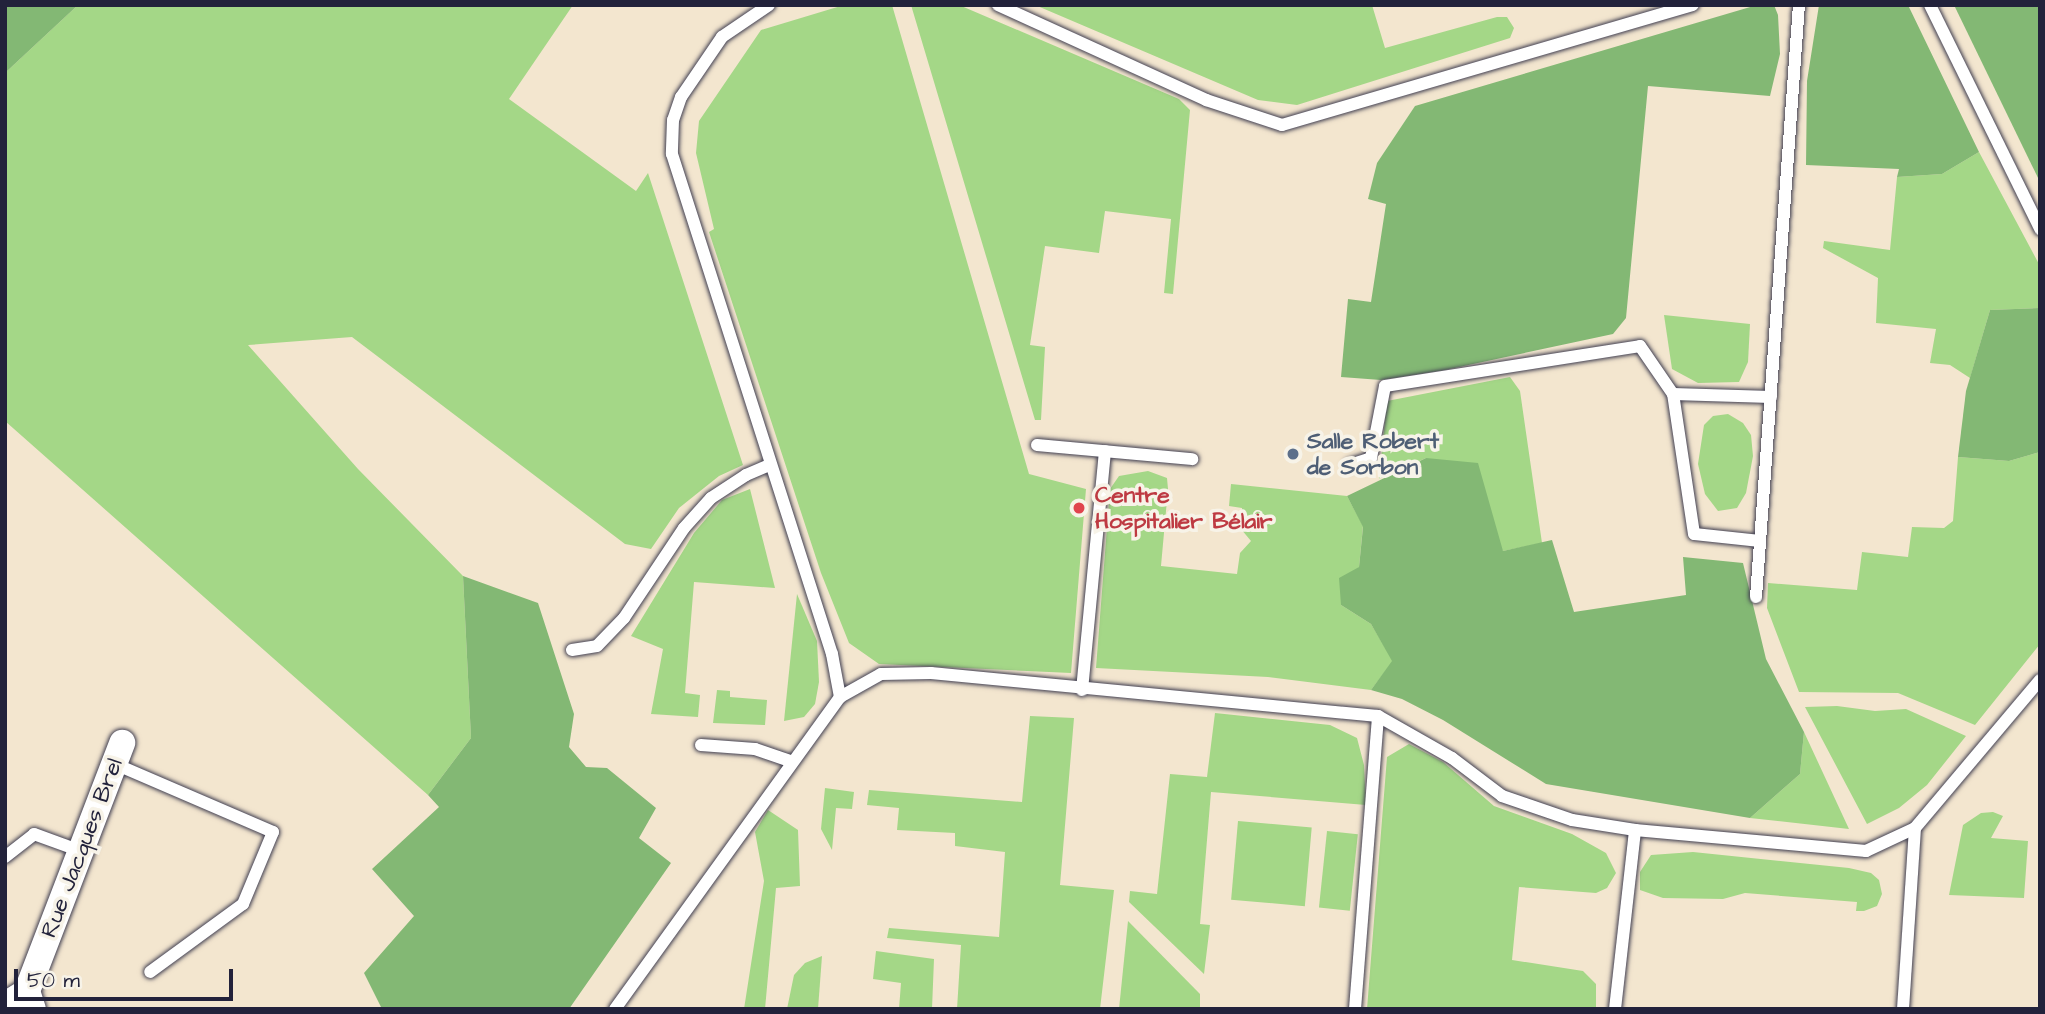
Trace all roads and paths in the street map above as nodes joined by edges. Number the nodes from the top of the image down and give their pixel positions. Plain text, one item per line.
1 (769, 5) edge
2 (998, 5) edge
3 (1693, 5) edge
4 (1799, 5) edge
5 (1930, 5) edge
6 (2040, 229) edge
7 (1673, 394) junction
8 (1771, 397) junction
9 (1037, 445) dead end
10 (1105, 451) junction
11 (1192, 458) dead end
12 (770, 465) junction
13 (1350, 465) dead end
14 (1760, 541) junction
15 (1756, 597) dead end
16 (572, 650) dead end
17 (2040, 681) edge
18 (1082, 690) junction
19 (840, 696) junction
20 (1378, 716) junction
21 (701, 745) dead end
22 (118, 754) joint
23 (790, 761) junction
24 (1915, 828) junction
25 (1636, 830) junction
26 (81, 851) junction
27 (5, 857) edge
28 (150, 972) dead end
29 (22, 1001) edge
30 (615, 1009) edge
31 (1355, 1009) edge
32 (1615, 1009) edge
33 (1903, 1009) edge

1 - 12 lane
2 - 3 lane
4 - 8 lane
5 - 6 lane
7 - 8 lane
7 - 13 lane
7 - 14 lane
8 - 14 lane
9 - 10 lane
10 - 11 lane
10 - 18 lane
12 - 16 lane
12 - 19 lane
14 - 15 lane
17 - 24 lane
18 - 19 lane
18 - 20 lane
19 - 23 lane
20 - 25 lane
20 - 31 lane
21 - 23 lane
22 - 26 street, Rue Jacques Brel
22 - 28 lane
23 - 30 lane
24 - 25 lane
24 - 33 lane
25 - 32 lane
26 - 27 lane
26 - 29 street, Rue Jacques Brel

